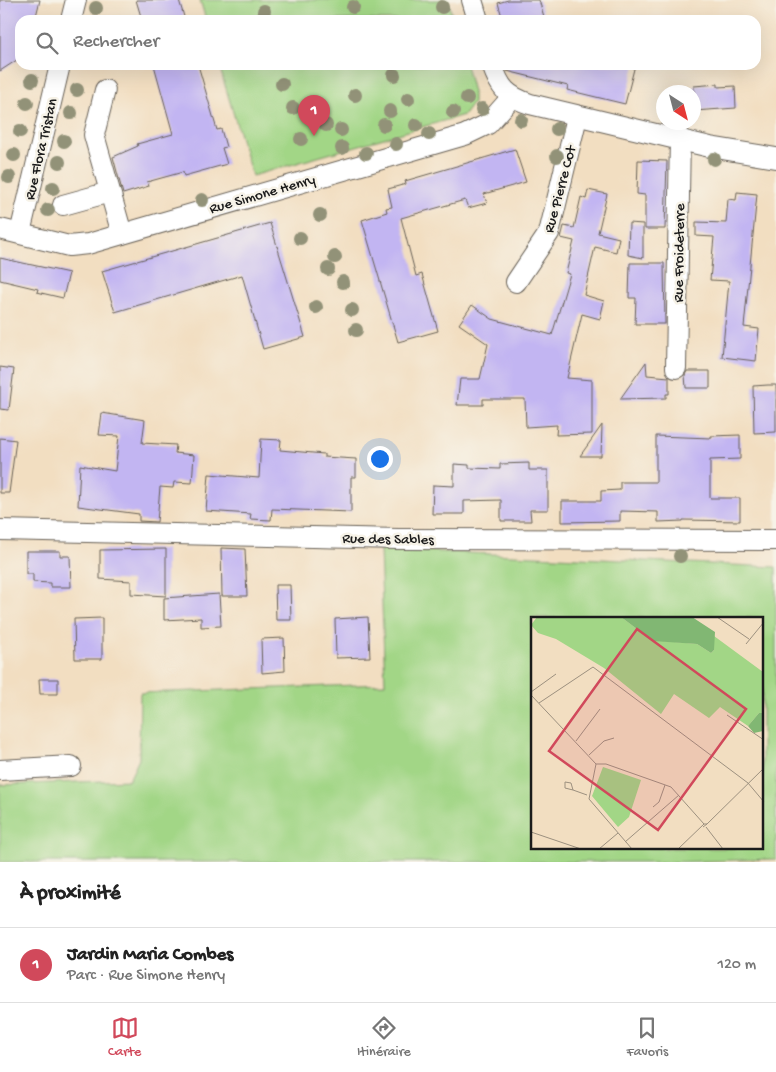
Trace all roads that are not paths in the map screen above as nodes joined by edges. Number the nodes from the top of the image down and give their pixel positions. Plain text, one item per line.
1 (76, 0) edge
2 (472, 0) edge
3 (72, 15) edge
4 (476, 15) edge
5 (59, 70) edge
6 (494, 70) edge
7 (105, 90) dead end
8 (511, 98) junction
9 (578, 117) junction
10 (680, 138) junction
11 (776, 158) edge
12 (110, 192) junction
13 (62, 205) dead end
14 (0, 229) edge
15 (20, 233) junction
16 (122, 234) junction
17 (516, 282) dead end
18 (676, 368) dead end
19 (0, 530) edge
20 (776, 540) edge
21 (71, 766) dead end
22 (0, 770) edge

1 - 3 street
2 - 4 street
5 - 15 street, Rue Flora Tristan
6 - 8 street
7 - 12 street
8 - 9 street
8 - 16 street, Rue Simone Henry
9 - 10 street
9 - 17 street, Rue Pierre Cot
10 - 11 street
10 - 18 street, Rue Froideterre
12 - 13 street
12 - 16 street
14 - 15 street, Rue Simone Henry
15 - 16 street, Rue Simone Henry
19 - 20 street, Rue des Sables
21 - 22 street

